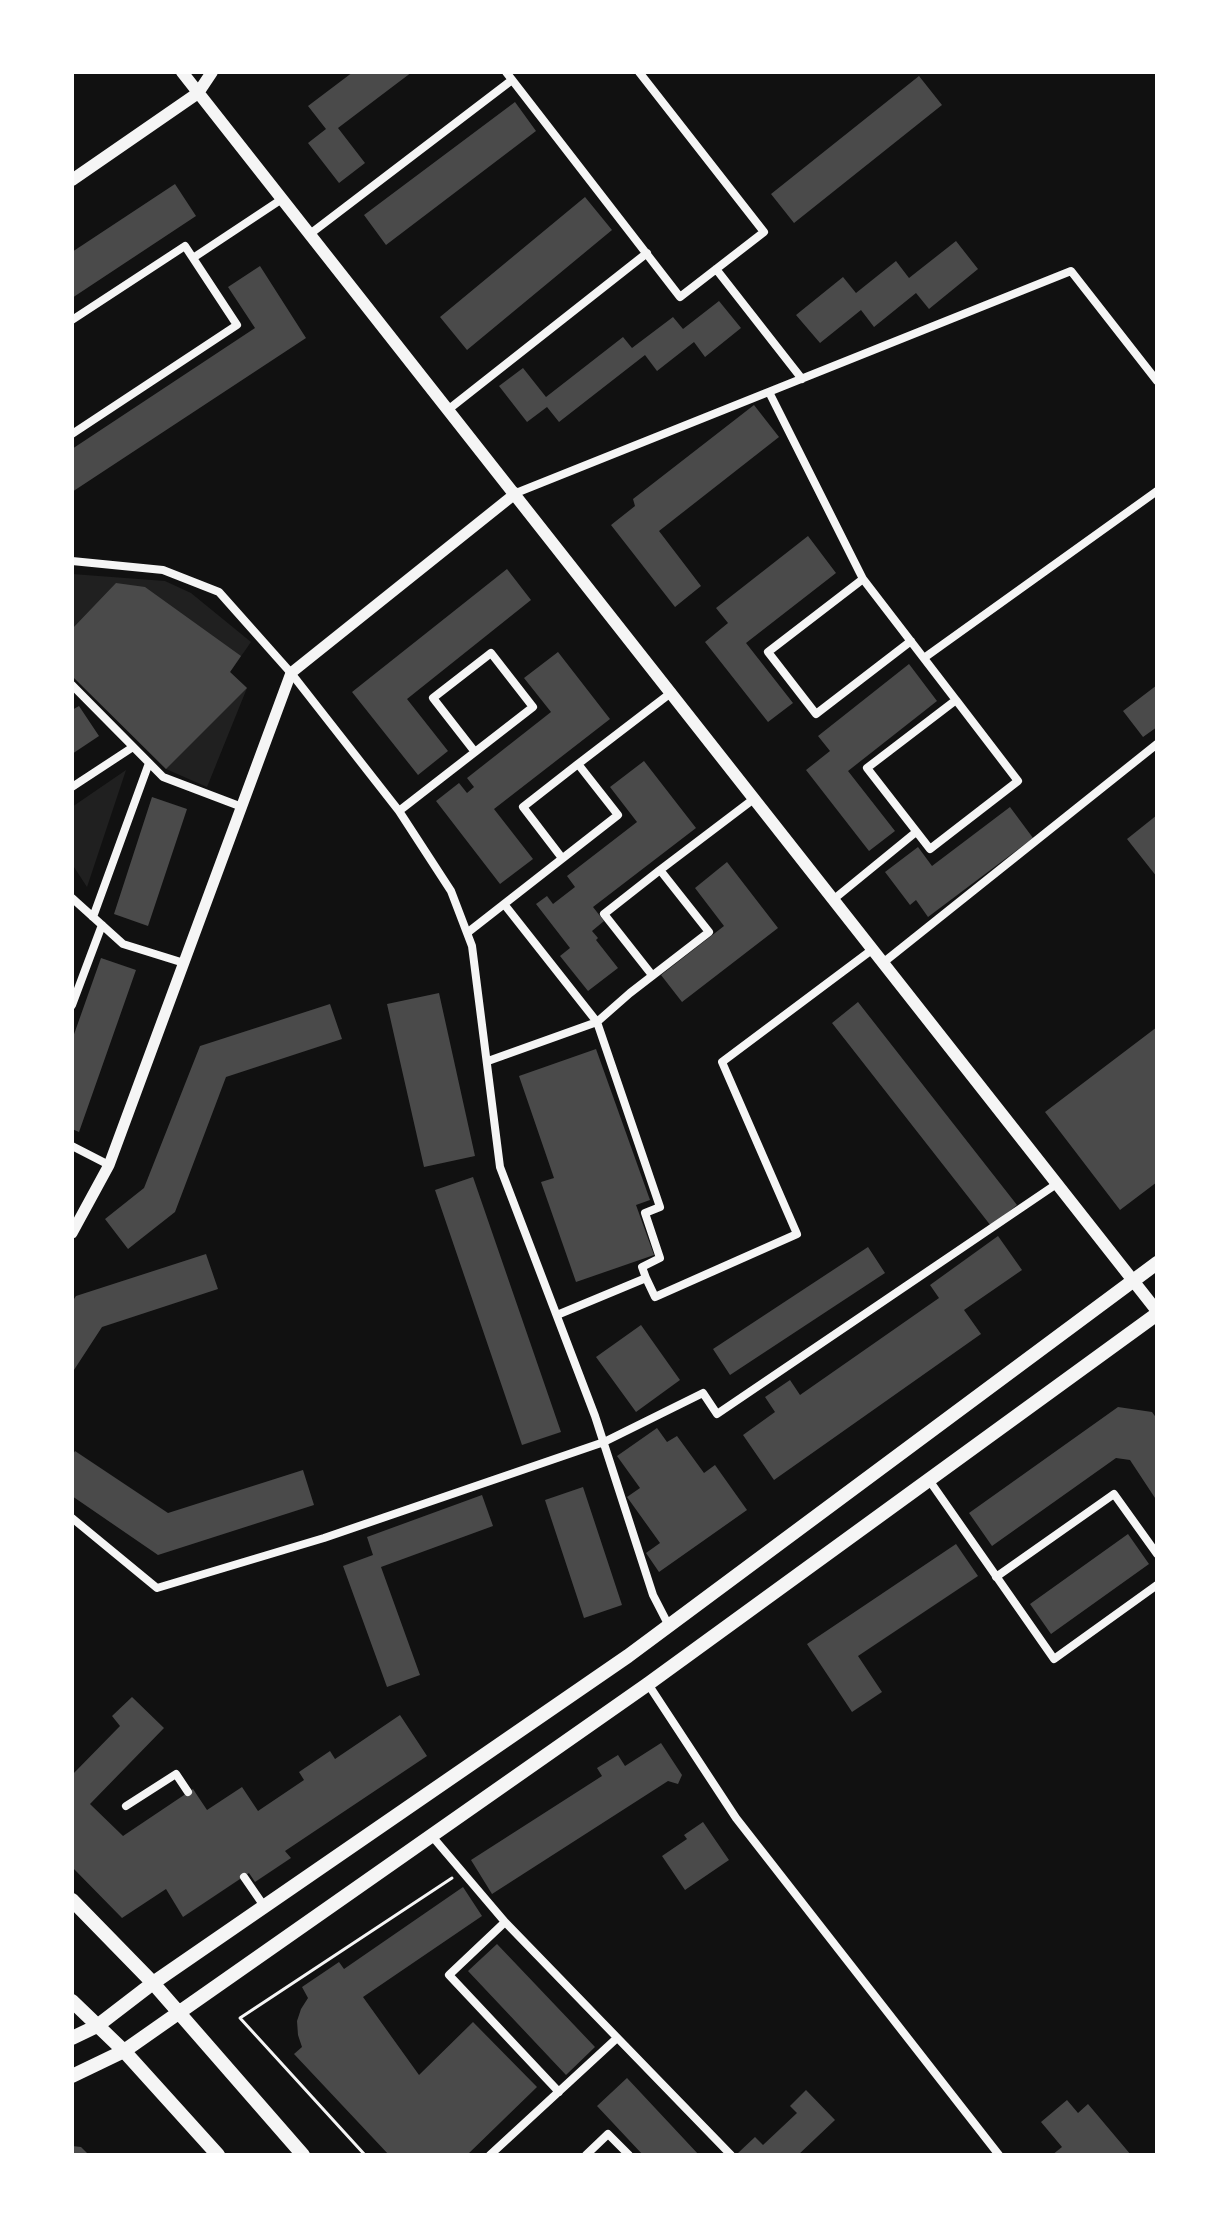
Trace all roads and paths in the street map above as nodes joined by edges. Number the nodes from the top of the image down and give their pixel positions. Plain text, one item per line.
1 (182, 72) edge
2 (212, 72) edge
3 (639, 72) edge
4 (509, 76) edge
5 (198, 93) junction
6 (72, 180) edge
7 (282, 199) junction
8 (310, 234) junction
9 (647, 253) junction
10 (193, 258) junction
11 (716, 269) junction
12 (72, 320) edge
13 (802, 379) junction
14 (1157, 381) edge
15 (769, 392) junction
16 (449, 409) junction
17 (72, 434) edge
18 (1157, 491) edge
19 (516, 493) junction
20 (72, 561) edge
21 (863, 579) junction
22 (911, 641) junction
23 (924, 658) junction
24 (291, 673) junction
25 (72, 685) edge
26 (672, 692) junction
27 (76, 696) edge
28 (962, 708) junction
29 (1157, 744) edge
30 (133, 747) junction
31 (475, 752) junction
32 (149, 763) junction
33 (578, 764) junction
34 (72, 787) edge
35 (755, 798) junction
36 (242, 807) junction
37 (399, 811) junction
38 (916, 832) junction
39 (562, 858) junction
40 (660, 870) junction
41 (72, 898) edge
42 (834, 899) junction
43 (504, 904) junction
44 (93, 917) junction
45 (102, 925) junction
46 (467, 933) junction
47 (873, 949) junction
48 (884, 962) junction
49 (184, 963) junction
50 (652, 975) junction
51 (72, 1005) edge
52 (597, 1022) junction
53 (488, 1061) junction
54 (72, 1146) edge
55 (109, 1165) junction
56 (1058, 1183) junction
57 (72, 1233) edge
58 (1157, 1263) edge
59 (646, 1278) junction
60 (1134, 1281) junction
61 (1157, 1312) edge
62 (557, 1315) junction
63 (604, 1442) junction
64 (929, 1480) junction
65 (72, 1518) edge
66 (1157, 1554) edge
67 (996, 1577) junction
68 (1157, 1585) edge
69 (669, 1626) junction
70 (648, 1684) junction
71 (188, 1792) dead end
72 (126, 1806) dead end
73 (431, 1835) junction
74 (462, 1872) junction
75 (244, 1877) dead end
76 (72, 1900) edge
77 (264, 1906) junction
78 (505, 1922) junction
79 (153, 1983) junction
80 (72, 2001) edge
81 (177, 2012) junction
82 (97, 2026) junction
83 (72, 2038) edge
84 (617, 2038) junction
85 (124, 2051) junction
86 (72, 2076) edge
87 (559, 2092) junction
88 (218, 2155) edge
89 (303, 2155) edge
90 (365, 2155) edge
91 (490, 2155) edge
92 (586, 2155) edge
93 (629, 2155) edge
94 (731, 2155) edge
95 (999, 2155) edge

1 - 5 main road
2 - 5 main road
3 - 11 street
4 - 8 street
4 - 9 street
5 - 6 main road
5 - 7 main road
7 - 8 main road
7 - 10 street
8 - 16 main road
9 - 11 street
9 - 16 street
10 - 12 street
10 - 17 street
11 - 13 street
13 - 14 street
13 - 15 street
15 - 19 street
15 - 21 street
16 - 19 main road
18 - 23 street
19 - 24 street
19 - 26 main road
20 - 24 street
21 - 22 street
21 - 22 street
22 - 23 street
23 - 28 street
24 - 36 street
24 - 37 street
25 - 27 street
26 - 33 street
26 - 35 main road
27 - 30 street
28 - 38 street
28 - 38 street
29 - 48 street
30 - 32 street
30 - 34 street
31 - 31 street
31 - 37 street
32 - 36 street
32 - 44 street
33 - 39 street
33 - 39 street
35 - 40 street
35 - 42 main road
36 - 49 street
37 - 46 street
38 - 42 street
39 - 43 street
40 - 50 street
40 - 50 street
41 - 44 street
42 - 47 main road
43 - 46 street
43 - 52 street
44 - 45 street
45 - 49 street
45 - 51 street
46 - 53 street
47 - 48 main road
47 - 59 street
48 - 56 main road
49 - 55 street
50 - 52 street
52 - 53 street
52 - 59 street
53 - 62 street
54 - 55 street
55 - 57 street
56 - 60 main road
56 - 63 street
58 - 60 main road
59 - 62 street
60 - 61 main road
60 - 69 main road
61 - 64 main road
62 - 63 street
63 - 65 street
63 - 69 street
64 - 67 street
64 - 70 main road
66 - 67 street
67 - 68 street
69 - 77 main road
70 - 73 main road
70 - 95 street
71 - 72 street
73 - 74 street
73 - 81 main road
74 - 78 street
74 - 90 path
75 - 77 street
76 - 79 main road
77 - 79 main road
78 - 84 street
78 - 87 street
79 - 81 main road
79 - 82 main road
80 - 82 main road
81 - 85 main road
81 - 89 main road
82 - 83 main road
82 - 85 main road
84 - 87 street
84 - 94 street
85 - 86 main road
85 - 88 main road
87 - 91 street
92 - 93 street

